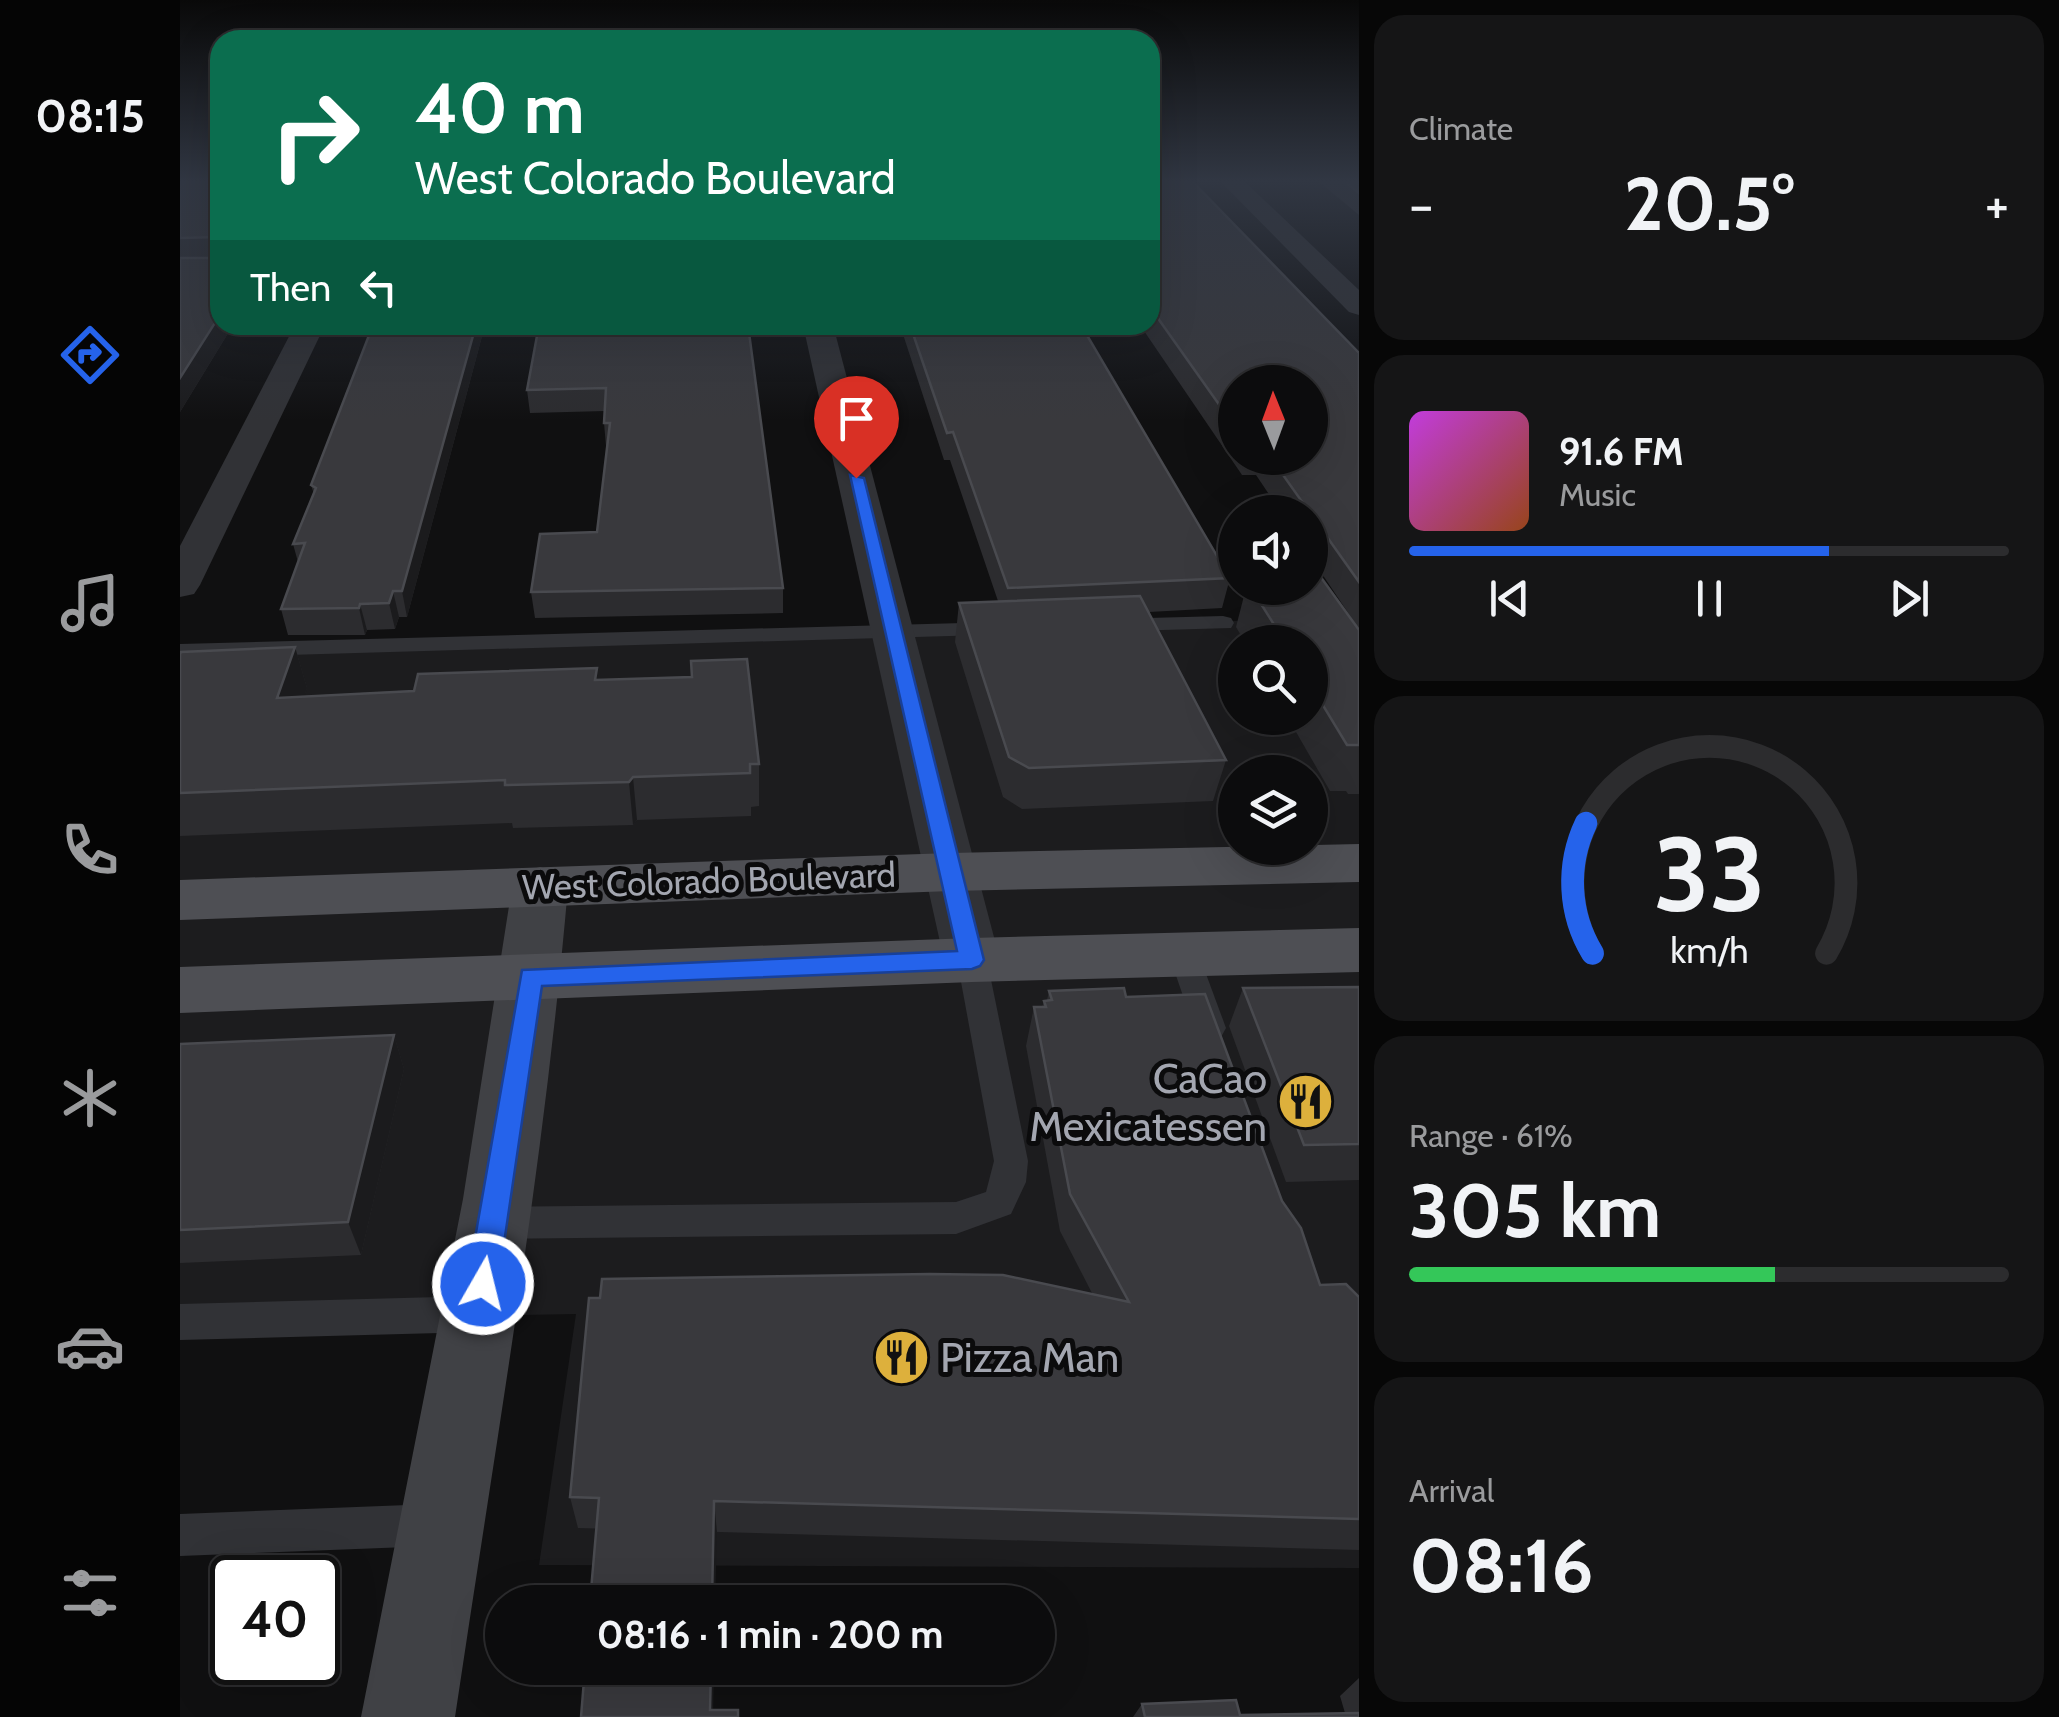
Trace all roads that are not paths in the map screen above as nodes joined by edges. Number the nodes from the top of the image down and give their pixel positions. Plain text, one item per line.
1 (1312, 260) edge
2 (210, 267) edge
3 (180, 268) edge
4 (1359, 306) edge
5 (305, 335) edge
6 (820, 335) edge
7 (180, 585) edge
8 (1223, 622) dead end
9 (893, 632) junction
10 (180, 651) edge
11 (1359, 863) edge
12 (952, 872) junction
13 (540, 887) junction
14 (180, 900) edge
15 (1359, 950) edge
16 (1184, 955) junction
17 (972, 960) junction
18 (531, 977) junction
19 (180, 990) edge
20 (1219, 1053) edge
21 (492, 1223) junction
22 (478, 1314) junction
23 (180, 1322) edge
24 (439, 1524) junction
25 (180, 1536) edge
26 (408, 1717) edge

1 - 4 street
2 - 3 street
5 - 7 street
6 - 9 street
8 - 9 lane
9 - 10 lane
9 - 12 street
11 - 12 main road, West Colorado Boulevard
12 - 13 main road, West Colorado Boulevard
12 - 17 street
13 - 14 main road, West Colorado Boulevard
13 - 18 street
15 - 16 main road
16 - 17 main road
16 - 20 lane
17 - 18 main road
17 - 21 lane
18 - 19 main road
18 - 21 street
21 - 22 street
22 - 23 lane
22 - 24 street
24 - 25 lane
24 - 26 street

